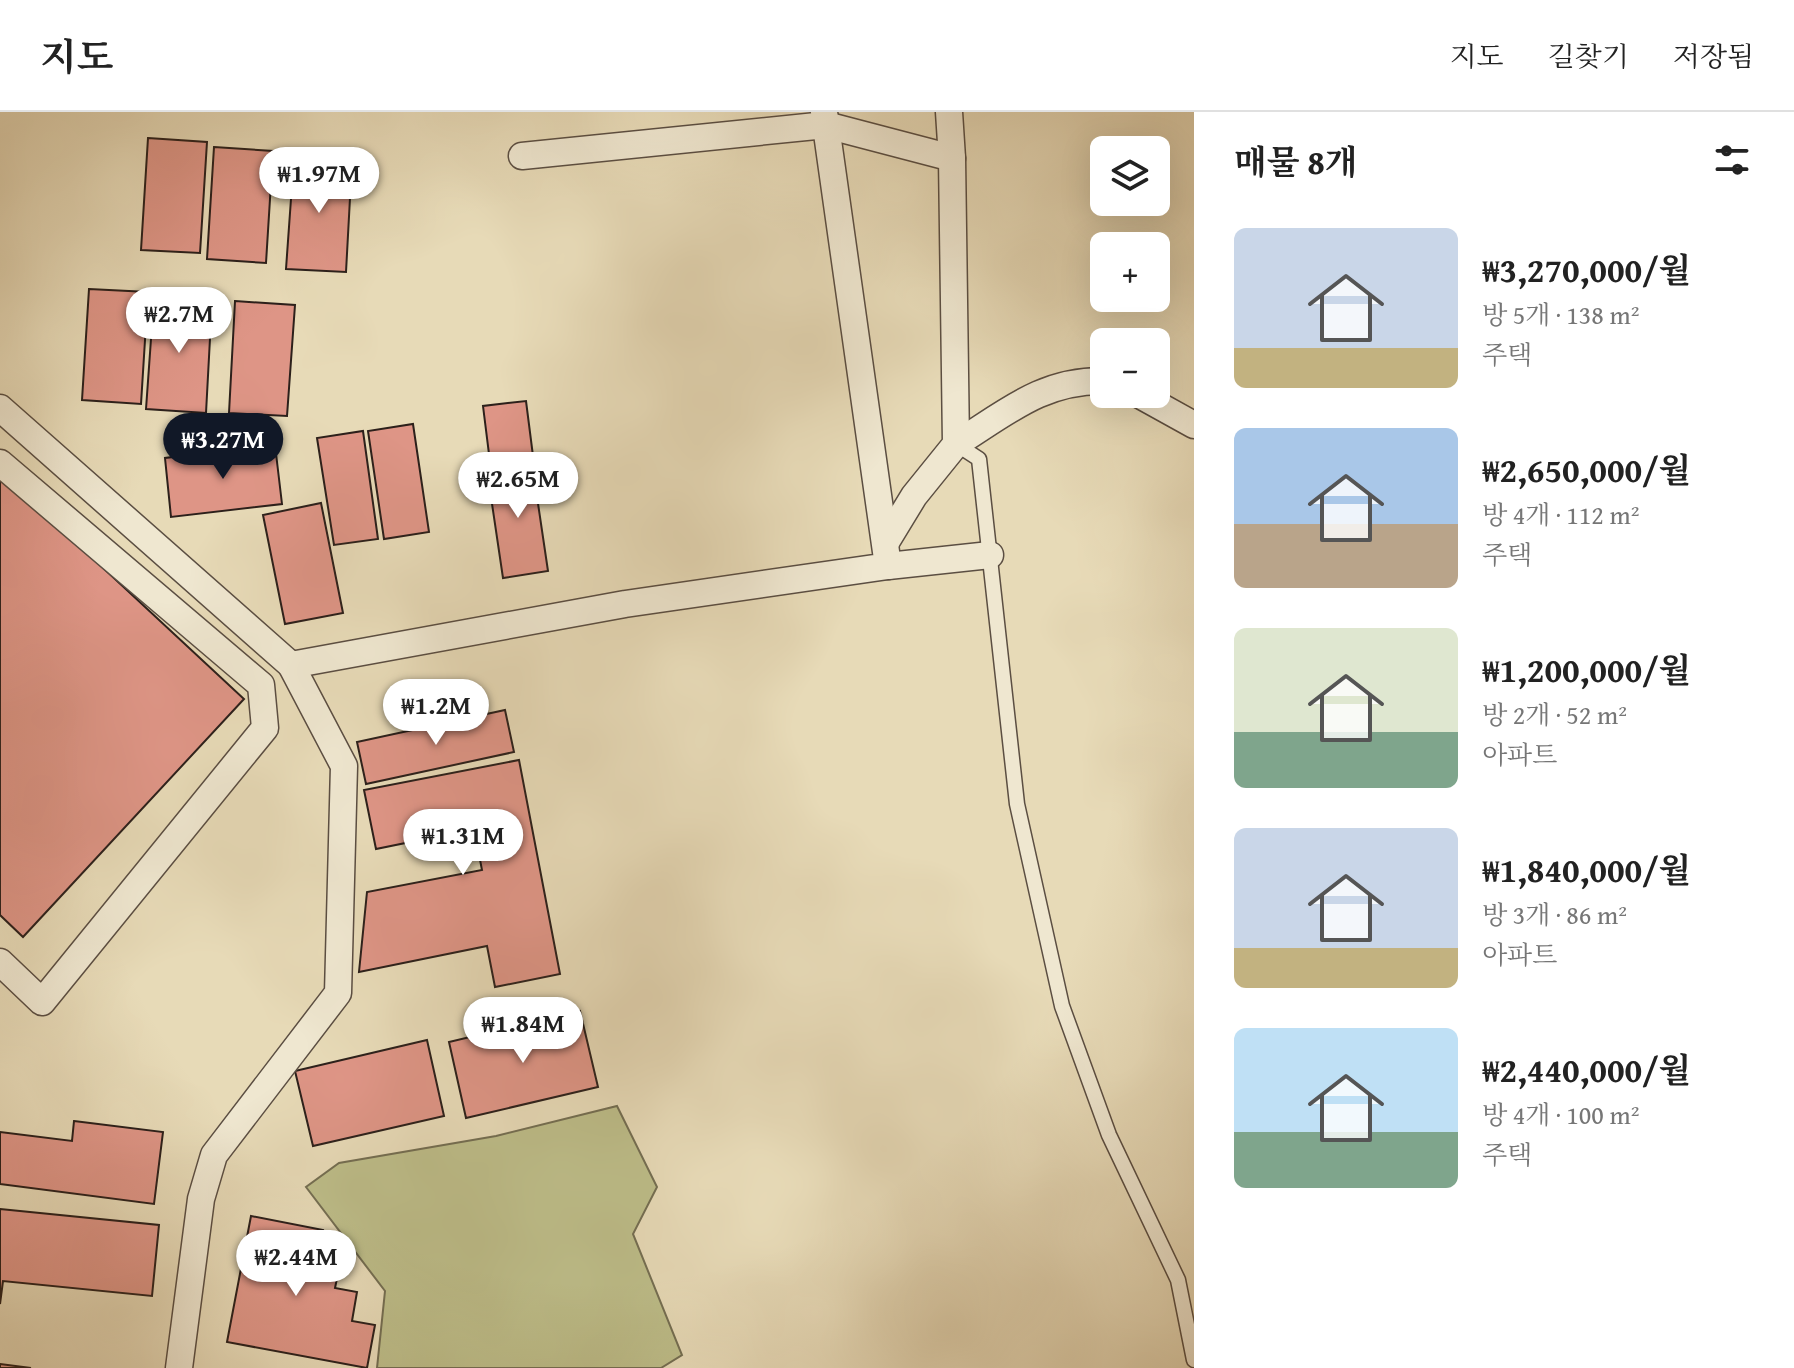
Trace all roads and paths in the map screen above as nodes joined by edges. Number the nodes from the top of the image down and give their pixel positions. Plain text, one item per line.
1 (949, 112) edge
2 (825, 118) edge
3 (522, 156) dead end
4 (952, 158) junction
5 (1090, 381) edge
6 (0, 408) edge
7 (1163, 408) edge
8 (1194, 425) edge
9 (956, 444) junction
10 (0, 463) edge
11 (887, 554) junction
12 (990, 555) junction
13 (291, 665) junction
14 (0, 962) edge
15 (1194, 1360) edge
16 (179, 1368) edge

1 - 4 street
2 - 3 street
2 - 4 street
2 - 11 street
4 - 9 street
5 - 9 street
6 - 13 street
7 - 8 street
9 - 11 street
9 - 12 lane
10 - 14 street
11 - 12 street
11 - 13 street
12 - 15 lane
13 - 16 street

